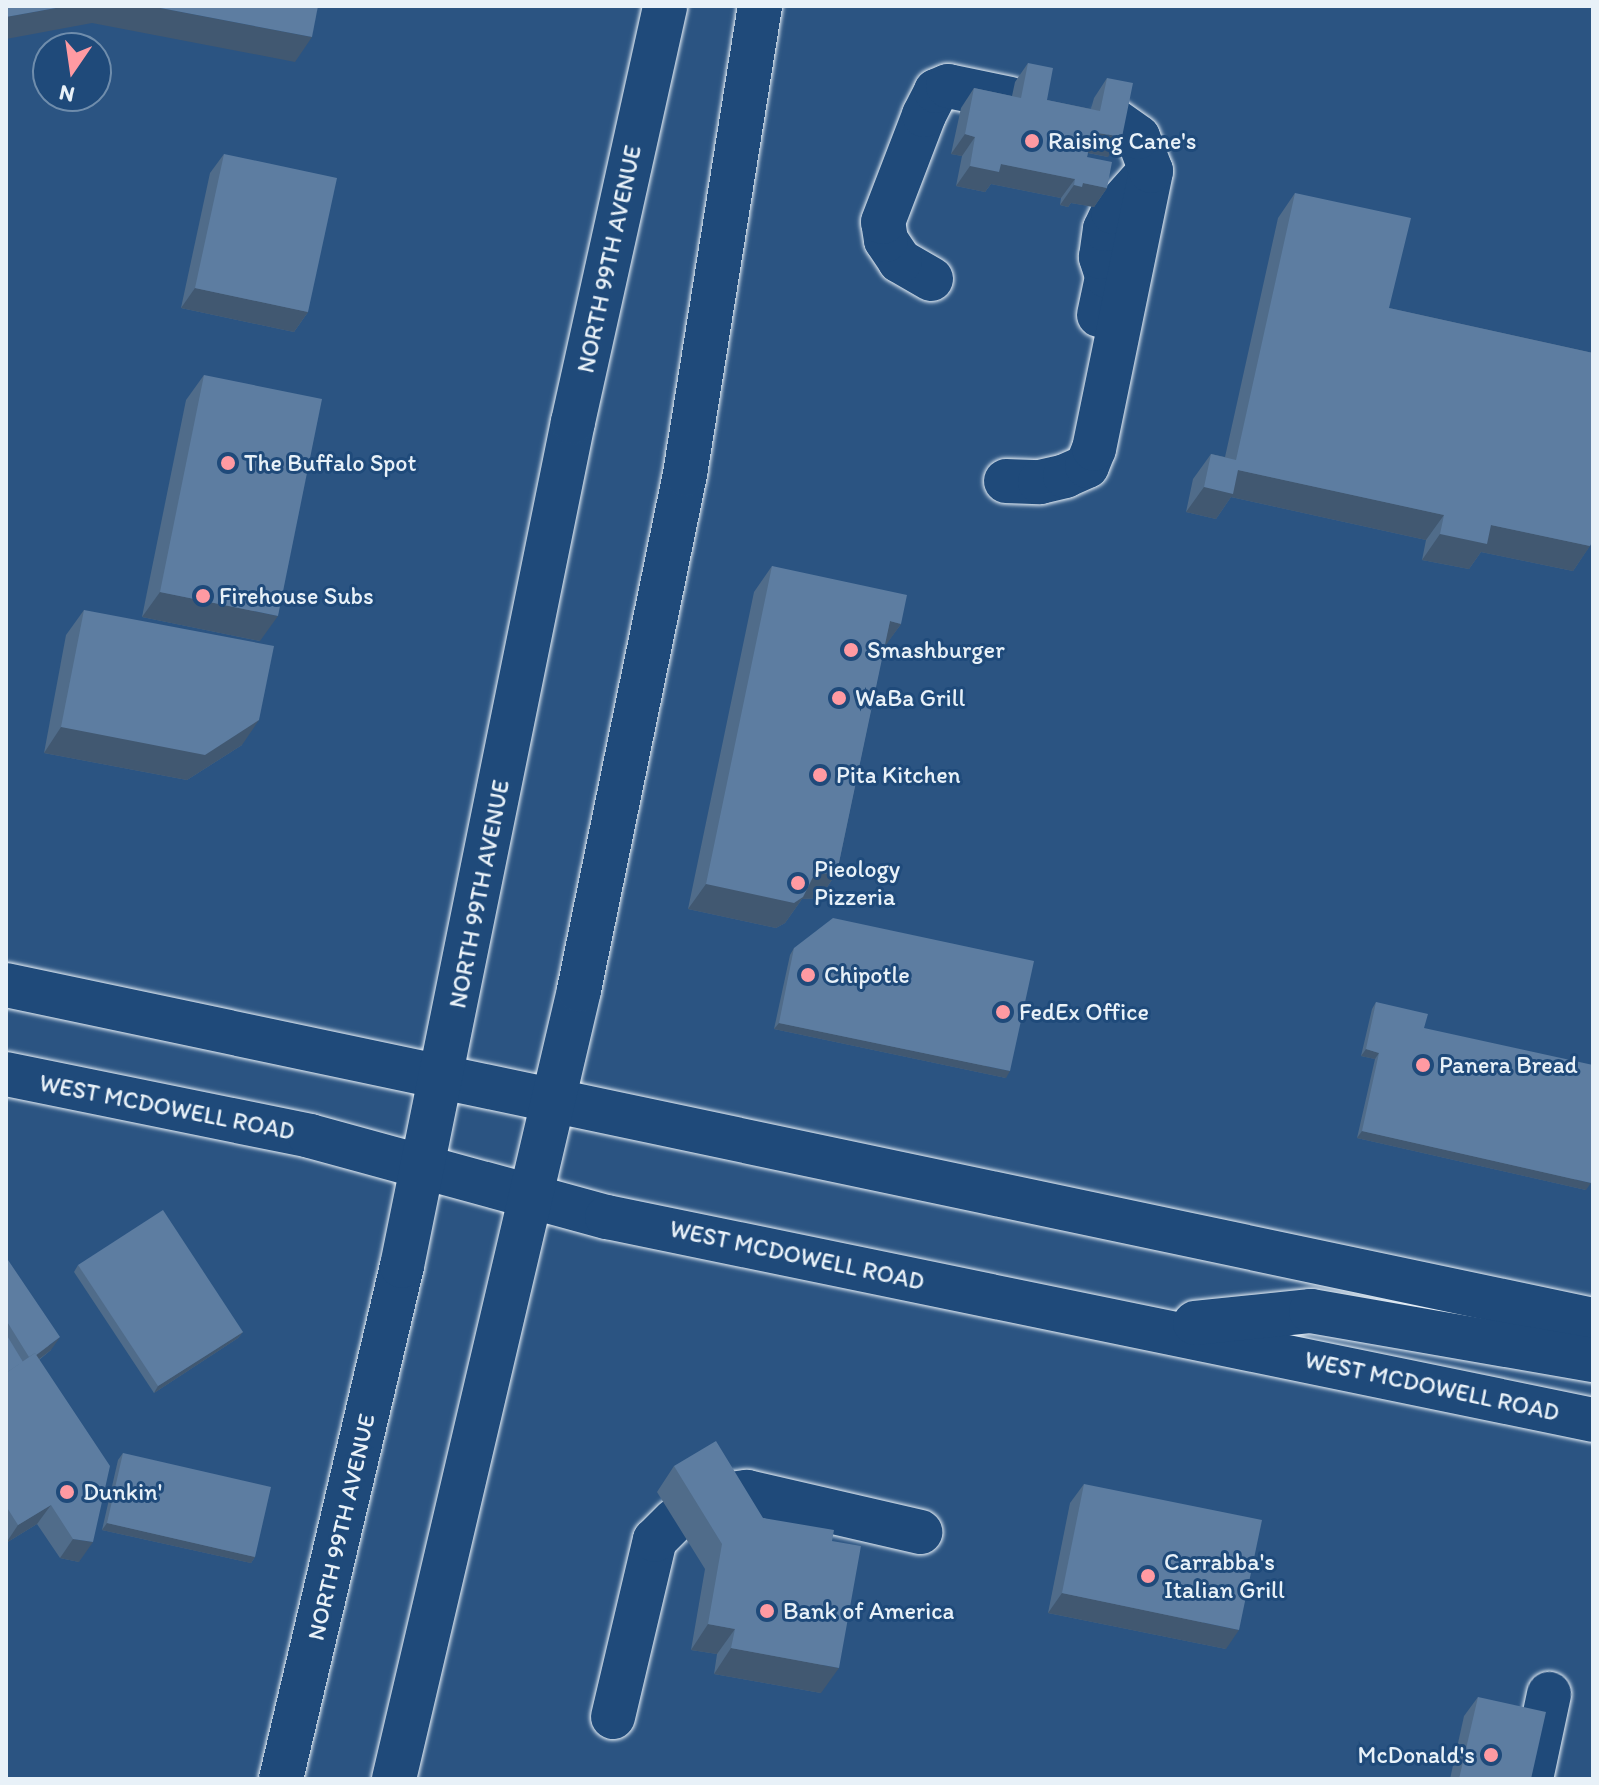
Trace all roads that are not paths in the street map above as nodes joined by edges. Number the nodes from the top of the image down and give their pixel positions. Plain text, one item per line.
1 (665, 6) edge
2 (760, 6) edge
3 (931, 279) dead end
4 (1006, 481) dead end
5 (6, 985) edge
6 (6, 1074) edge
7 (441, 1077) junction
8 (553, 1101) junction
9 (424, 1164) junction
10 (533, 1195) junction
11 (1593, 1320) edge
12 (1153, 1327) junction
13 (1593, 1360) edge
14 (1593, 1420) edge
15 (717, 1496) edge
16 (675, 1520) dead end
17 (920, 1532) dead end
18 (1549, 1694) dead end
19 (613, 1717) dead end
20 (281, 1779) edge
21 (394, 1779) edge
22 (1531, 1779) edge

1 - 7 main road, NORTH 99TH AVENUE
2 - 8 main road
3 - 4 main road
5 - 7 main road
6 - 9 main road, WEST MCDOWELL ROAD
7 - 8 main road
7 - 9 main road, NORTH 99TH AVENUE
8 - 10 main road
8 - 11 main road
9 - 10 main road, WEST MCDOWELL ROAD
9 - 20 main road, NORTH 99TH AVENUE
10 - 12 main road, WEST MCDOWELL ROAD
10 - 21 main road
12 - 13 main road
12 - 14 main road, WEST MCDOWELL ROAD
15 - 17 main road
16 - 19 main road
18 - 22 main road

